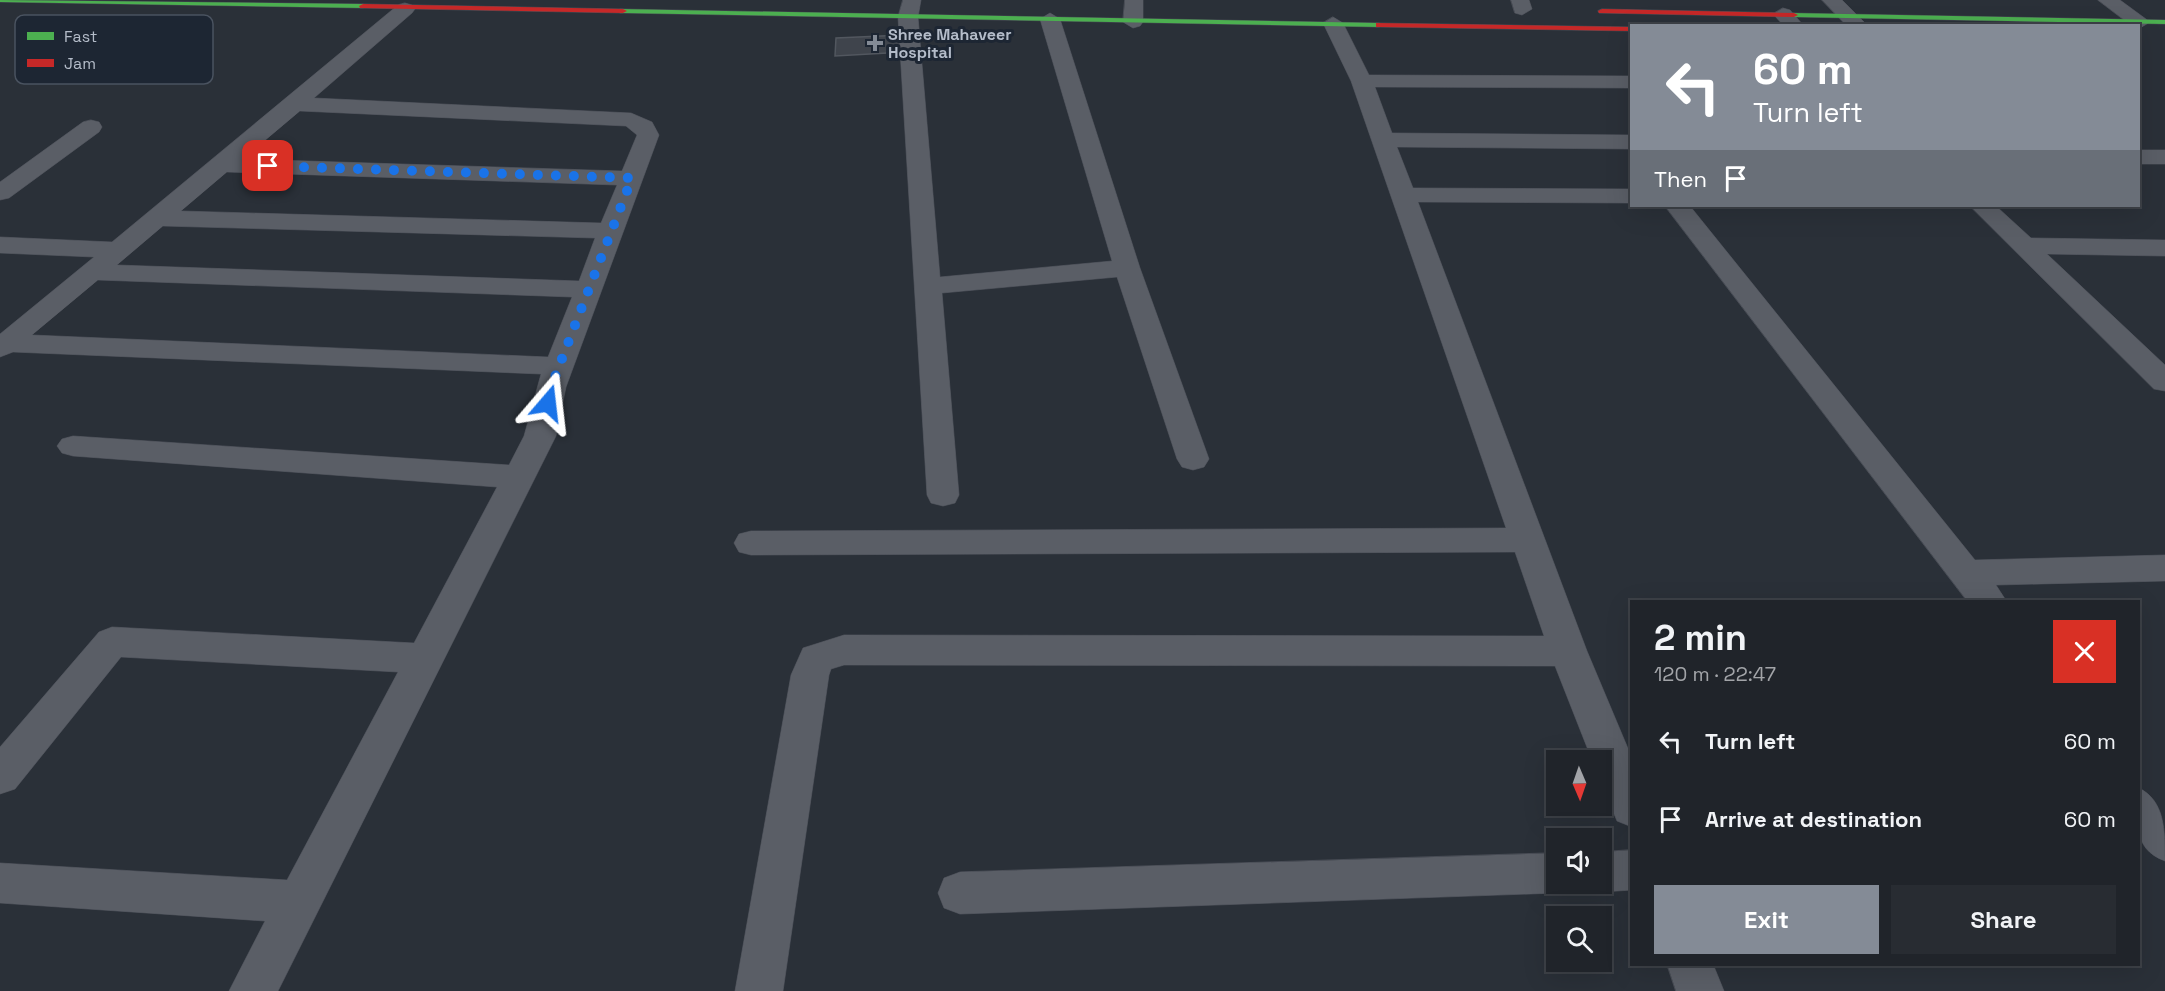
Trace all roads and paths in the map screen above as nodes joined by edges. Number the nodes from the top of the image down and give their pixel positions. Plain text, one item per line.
1 (0, 0) edge
2 (1831, 0) edge
3 (2108, 0) edge
4 (1134, 6) edge
5 (910, 8) edge
6 (405, 9) junction
7 (1582, 10) dead end
8 (1050, 19) junction
9 (1789, 20) edge
10 (1853, 21) edge
11 (2140, 22) junction
12 (2165, 22) edge
13 (1332, 23) junction
14 (1630, 29) edge
15 (1362, 81) junction
16 (1630, 82) edge
17 (295, 104) junction
18 (91, 127) dead end
19 (1383, 141) junction
20 (1630, 142) edge
21 (2140, 157) edge
22 (2165, 157) edge
23 (222, 165) junction
24 (632, 178) junction
25 (0, 193) edge
26 (1401, 195) junction
27 (1630, 196) edge
28 (1678, 207) edge
29 (1983, 207) edge
30 (156, 218) junction
31 (612, 231) junction
32 (0, 245) edge
33 (2023, 246) junction
34 (2165, 248) edge
35 (117, 250) junction
36 (1127, 268) junction
37 (90, 272) junction
38 (928, 286) junction
39 (589, 289) junction
40 (3, 345) edge
41 (2154, 360) edge
42 (559, 366) junction
43 (2165, 382) edge
44 (73, 446) dead end
45 (1193, 459) dead end
46 (518, 477) junction
47 (943, 495) dead end
48 (1528, 540) junction
49 (751, 543) dead end
50 (2165, 568) edge
51 (1968, 573) junction
52 (1988, 600) edge
53 (1568, 651) junction
54 (425, 658) junction
55 (0, 776) edge
56 (1630, 803) edge
57 (2140, 808) edge
58 (2165, 842) edge
59 (1630, 870) edge
60 (1612, 871) edge
61 (1546, 873) edge
62 (0, 884) edge
63 (960, 893) dead end
64 (298, 902) junction
65 (1691, 966) edge
66 (253, 991) edge
67 (759, 991) edge
68 (1700, 991) edge

1 - 6 street
2 - 10 street
3 - 11 street
4 - 8 street
4 - 13 street
5 - 6 street
5 - 8 street
5 - 38 street
6 - 17 street
7 - 9 street
8 - 36 street
9 - 10 street
10 - 11 street
11 - 12 street
13 - 14 street
13 - 15 street
15 - 16 street
15 - 19 street
17 - 23 street
17 - 24 street
18 - 25 street
19 - 20 street
19 - 26 street
21 - 22 street
23 - 24 street
23 - 30 street
24 - 31 street
26 - 27 street
26 - 48 street
28 - 51 street
29 - 33 street
30 - 31 street
30 - 35 street
31 - 39 street
32 - 35 street
33 - 34 street
33 - 41 street
35 - 37 street
36 - 38 street
36 - 45 street
37 - 39 street
37 - 40 street
38 - 47 street
39 - 42 street
40 - 42 street
41 - 43 street
42 - 46 street
44 - 46 street
46 - 54 street
48 - 49 street
48 - 53 street
50 - 51 street
51 - 52 street
53 - 56 street
53 - 67 street
54 - 55 street
54 - 64 street
57 - 58 street
59 - 60 street
61 - 63 street
62 - 64 street
64 - 66 street
65 - 68 street

